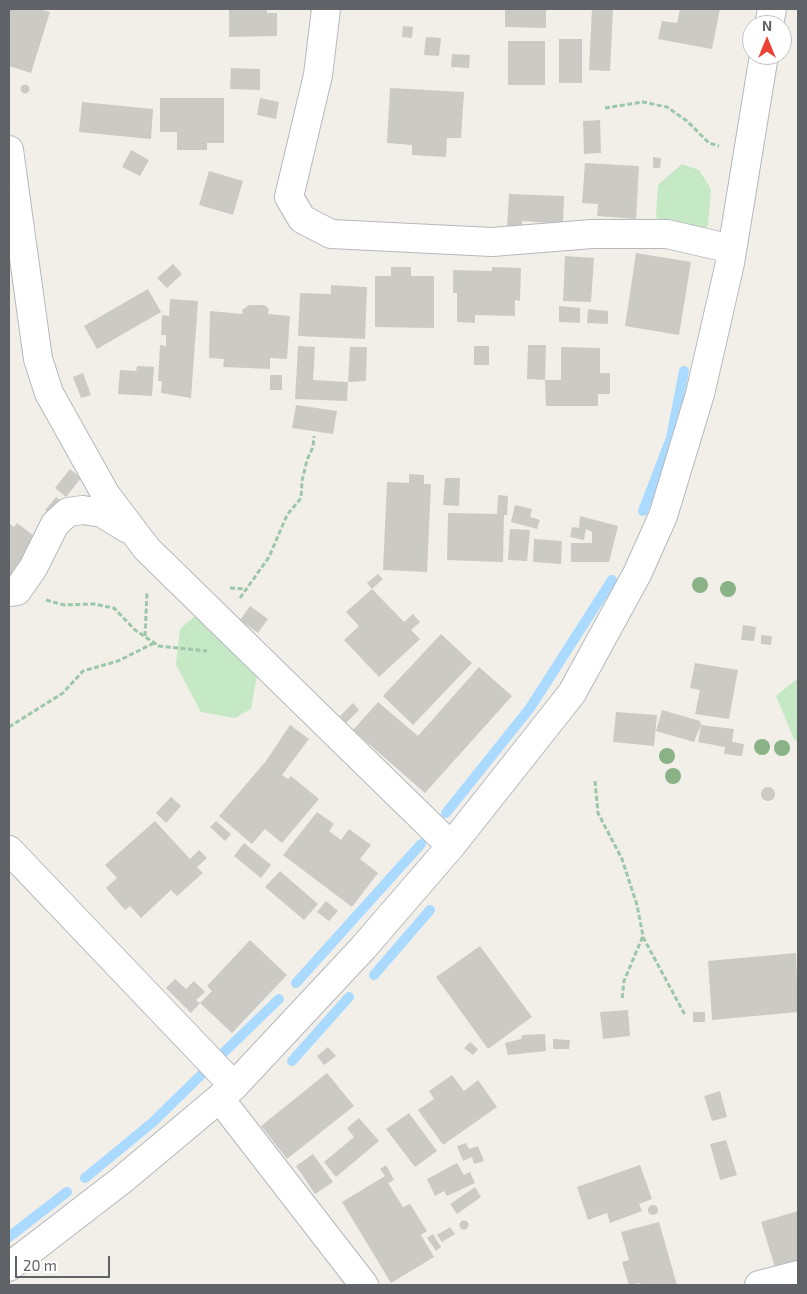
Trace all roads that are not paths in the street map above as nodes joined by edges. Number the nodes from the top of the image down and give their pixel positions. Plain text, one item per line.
1 (326, 9) edge
2 (762, 65) edge
3 (9, 150) edge
4 (732, 249) junction
5 (134, 532) junction
6 (13, 592) edge
7 (451, 846) junction
8 (9, 850) edge
9 (227, 1092) junction
10 (9, 1267) edge
11 (798, 1274) edge
12 (364, 1285) edge
13 (759, 1285) edge

1 - 4 street
2 - 4 street
3 - 5 street
4 - 7 street
5 - 6 street
5 - 7 street
7 - 9 street
8 - 9 street
9 - 10 street
9 - 12 street
11 - 13 street

